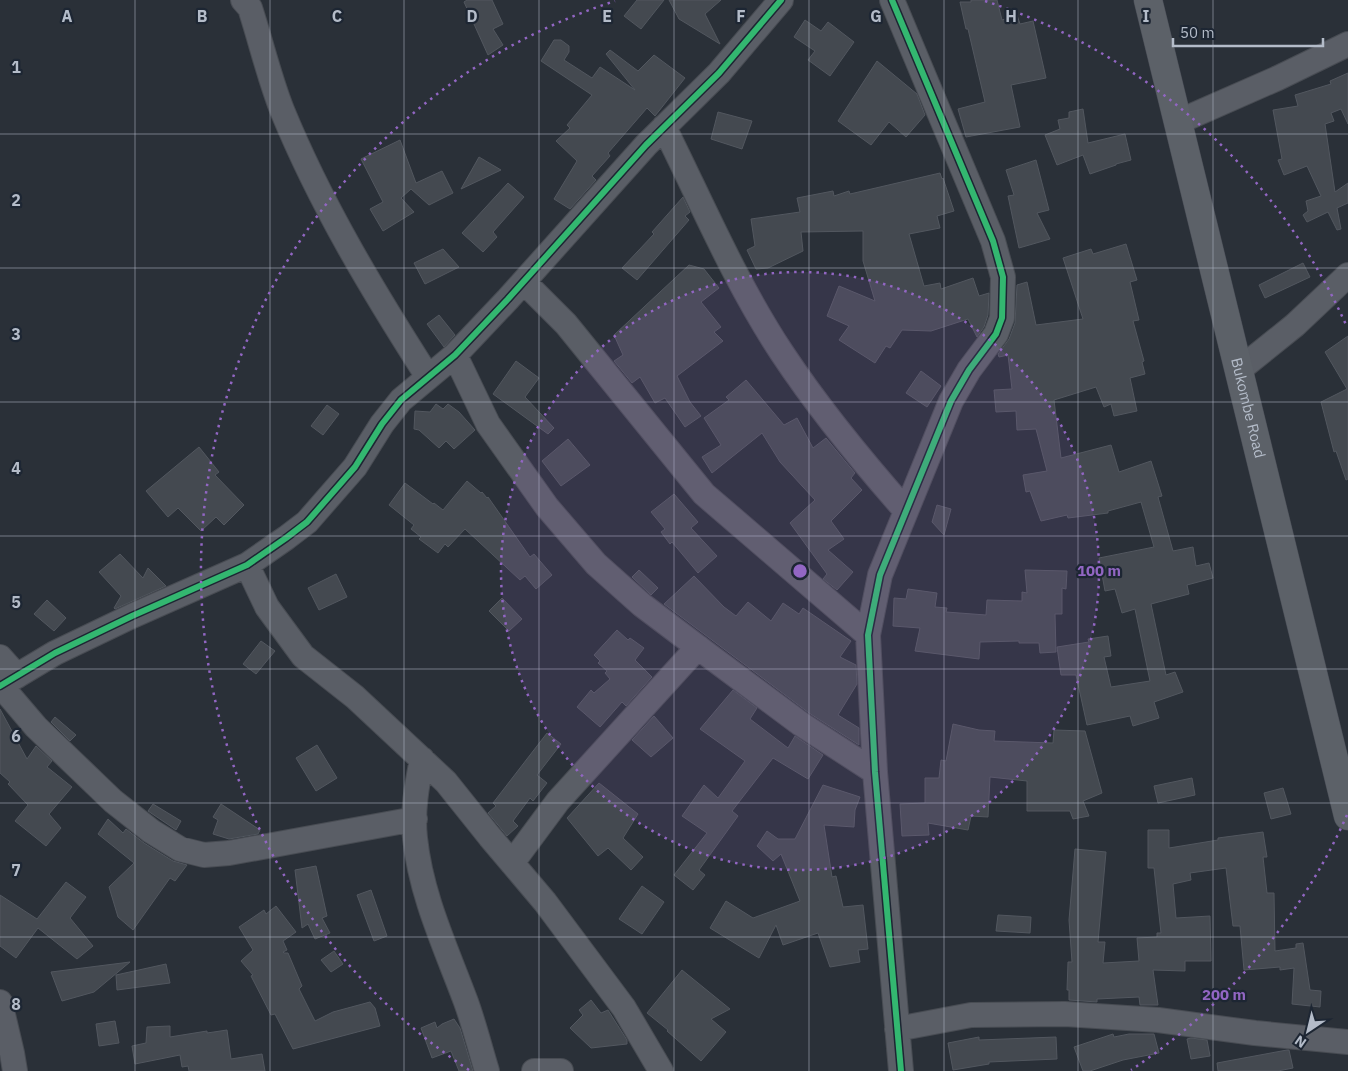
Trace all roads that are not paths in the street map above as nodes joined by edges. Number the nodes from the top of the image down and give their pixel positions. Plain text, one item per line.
1 (243, 0) edge
2 (780, 0) edge
3 (892, 0) edge
4 (1148, 0) edge
5 (1348, 44) edge
6 (1178, 122) junction
7 (664, 127) junction
8 (1348, 275) edge
9 (524, 282) junction
10 (455, 355) junction
11 (1239, 370) junction
12 (428, 377) junction
13 (906, 511) junction
14 (247, 565) junction
15 (868, 635) junction
16 (698, 648) junction
17 (0, 657) edge
18 (6, 683) edge
19 (422, 759) junction
20 (875, 772) junction
21 (1348, 816) edge
22 (415, 819) junction
23 (512, 863) junction
24 (0, 1002) edge
25 (898, 1029) junction
26 (1348, 1042) edge
27 (15, 1071) edge
28 (487, 1071) edge
29 (534, 1071) edge
30 (561, 1071) edge
31 (660, 1071) edge
32 (901, 1071) edge

1 - 12 street
2 - 7 street
3 - 13 street
4 - 6 main road, Bukombe Road
5 - 6 street
6 - 11 main road, Bukombe Road
7 - 9 street
7 - 13 street
8 - 11 street
9 - 10 street
9 - 15 street
10 - 12 street
10 - 16 street
11 - 21 main road, Bukombe Road
12 - 14 street
13 - 15 street
14 - 18 street
14 - 19 street
15 - 20 street
16 - 20 street
16 - 23 street
17 - 18 street
18 - 22 street
19 - 22 street
19 - 23 street
20 - 25 street
22 - 28 street
23 - 31 street
24 - 27 street
25 - 26 street
25 - 32 street
29 - 30 street

